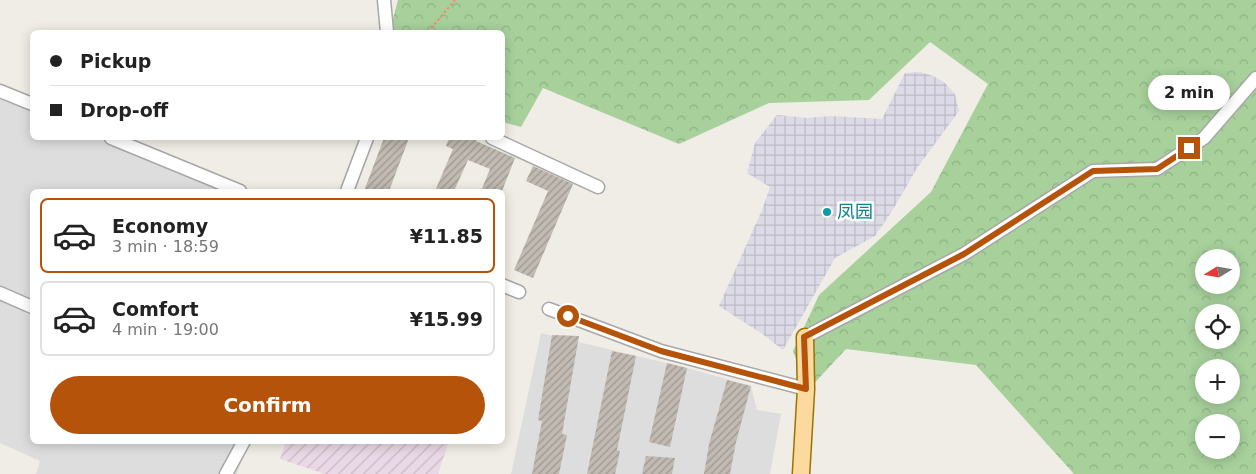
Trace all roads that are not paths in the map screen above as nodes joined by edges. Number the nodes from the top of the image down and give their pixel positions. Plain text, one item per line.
1 (384, 0) edge
2 (387, 30) edge
3 (1256, 78) edge
4 (0, 91) edge
5 (30, 103) edge
6 (116, 140) edge
7 (365, 140) edge
8 (496, 140) edge
9 (598, 187) dead end
10 (235, 189) edge
11 (347, 189) edge
12 (505, 286) edge
13 (519, 292) dead end
14 (0, 293) edge
15 (30, 306) edge
16 (549, 309) dead end
17 (804, 337) joint
18 (806, 389) junction
19 (242, 444) edge
20 (226, 474) edge
21 (801, 474) edge

1 - 2 street
3 - 17 street
4 - 5 street
6 - 10 street
7 - 11 street
8 - 9 street
12 - 13 street
14 - 15 street
16 - 18 street
17 - 18 main road
18 - 21 main road
19 - 20 street

